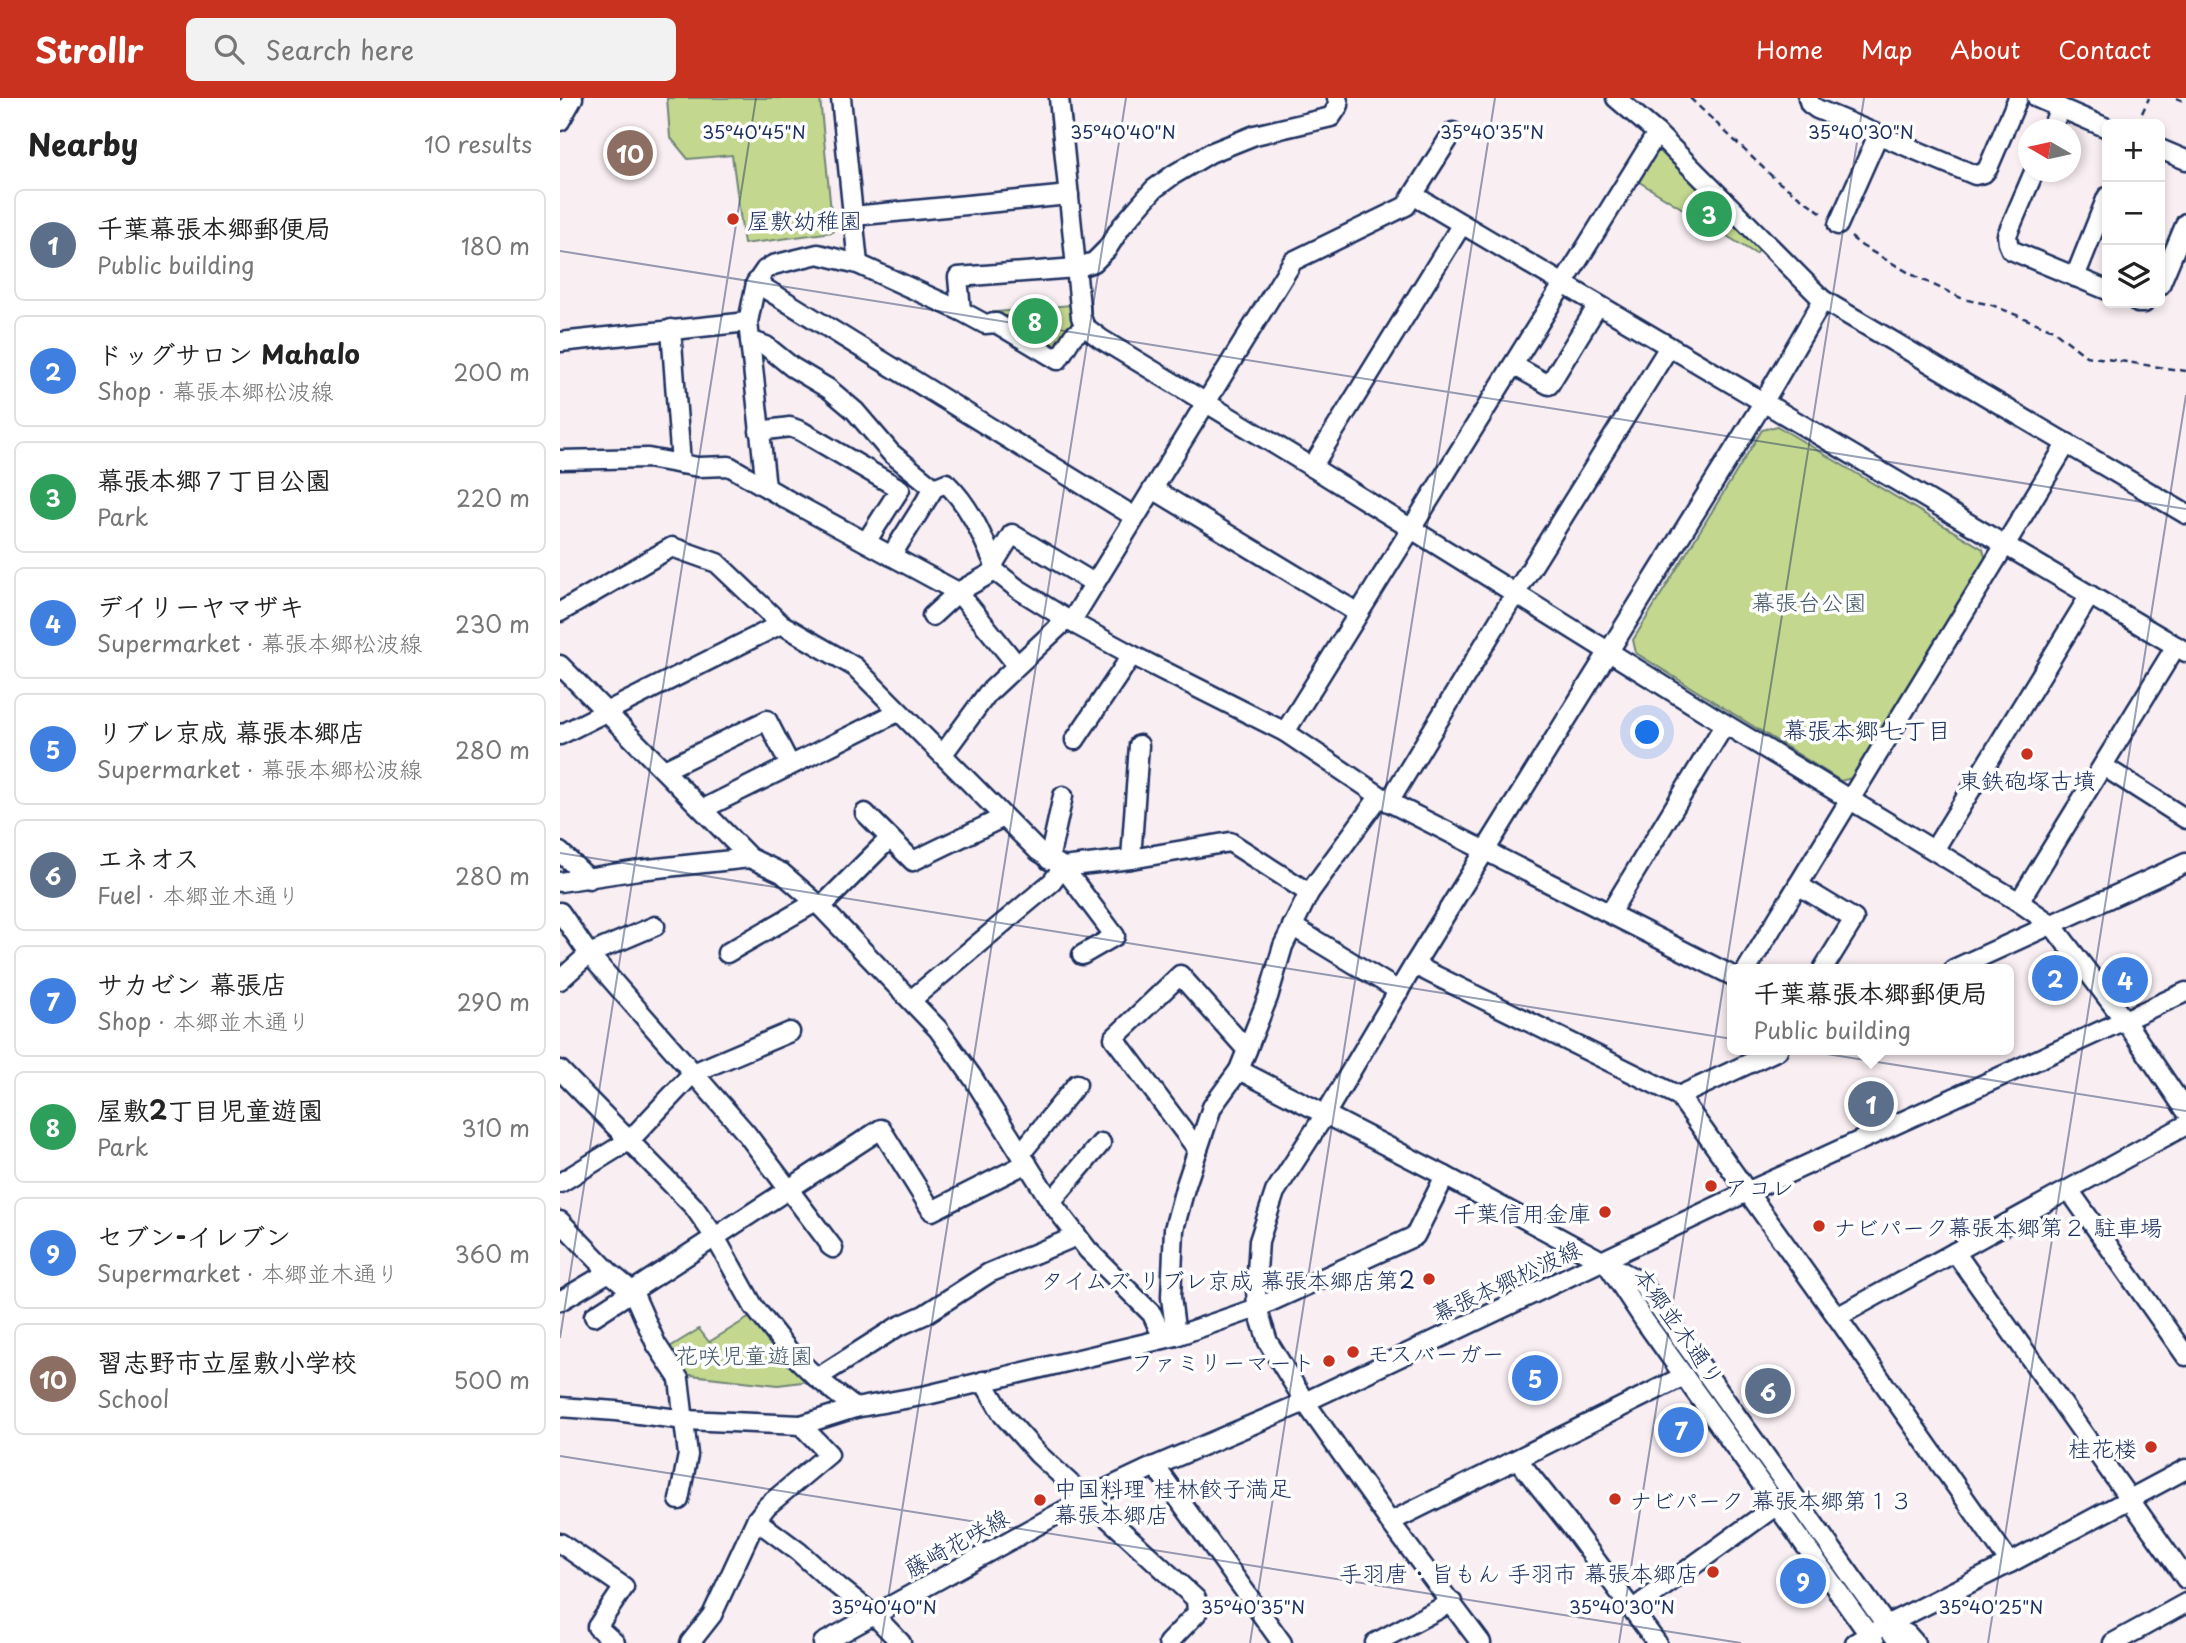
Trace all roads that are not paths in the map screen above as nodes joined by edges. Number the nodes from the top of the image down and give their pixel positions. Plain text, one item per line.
1 (572, 98) edge
2 (841, 98) edge
3 (1059, 98) edge
4 (1337, 98) edge
5 (1616, 98) edge
6 (1808, 98) edge
7 (2018, 98) edge
8 (2037, 98) edge
9 (2060, 108) junction
10 (2056, 119) edge
11 (560, 121) edge
12 (2102, 126) edge
13 (1454, 132) dead end
14 (1657, 133) junction
15 (1878, 135) junction
16 (2165, 151) edge
17 (2186, 160) edge
18 (2030, 182) edge
19 (1069, 195) junction
20 (1413, 195) junction
21 (2102, 210) edge
22 (853, 216) junction
23 (2186, 223) edge
24 (1462, 224) junction
25 (1838, 225) road end
26 (858, 264) junction
27 (1076, 268) junction
28 (2165, 273) edge
29 (2075, 277) junction
30 (756, 283) junction
31 (1563, 284) junction
32 (2102, 288) edge
33 (1823, 300) junction
34 (1598, 305) junction
35 (961, 310) junction
36 (748, 322) junction
37 (1085, 327) junction
38 (671, 329) junction
39 (750, 340) junction
40 (560, 342) edge
41 (1669, 347) junction
42 (1513, 365) junction
43 (1206, 403) junction
44 (1763, 403) junction
45 (759, 430) junction
46 (2067, 443) junction
47 (560, 460) edge
48 (681, 464) junction
49 (1312, 467) junction
50 (765, 487) junction
51 (934, 488) junction
52 (1153, 488) junction
53 (2186, 514) edge
54 (1135, 517) junction
55 (1411, 529) junction
56 (866, 542) junction
57 (2005, 545) junction
58 (891, 556) junction
59 (994, 567) junction
60 (1094, 583) junction
61 (958, 592) junction
62 (1515, 594) junction
63 (2090, 595) junction
64 (560, 612) edge
65 (1358, 613) junction
66 (932, 616) dead end
67 (1069, 620) junction
68 (781, 624) junction
69 (2181, 649) edge
70 (1608, 652) junction
71 (1132, 655) junction
72 (560, 665) edge
73 (1017, 665) junction
74 (898, 712) junction
75 (606, 713) junction
76 (1725, 724) junction
77 (1284, 732) junction
78 (560, 736) edge
79 (1075, 740) dead end
80 (1139, 745) dead end
81 (943, 754) junction
82 (790, 765) junction
83 (2103, 766) junction
84 (664, 770) junction
85 (1063, 796) dead end
86 (1384, 799) junction
87 (1849, 800) junction
88 (703, 809) junction
89 (865, 813) dead end
90 (1004, 817) junction
91 (2186, 819) edge
92 (889, 839) junction
93 (1934, 850) junction
94 (560, 852) edge
95 (1485, 852) junction
96 (750, 858) junction
97 (1131, 859) junction
98 (2186, 863) edge
99 (1056, 864) junction
100 (589, 878) junction
101 (560, 882) edge
102 (1798, 885) junction
103 (1309, 892) junction
104 (2019, 902) junction
105 (818, 905) junction
106 (560, 912) edge
107 (1610, 913) junction
108 (2052, 925) junction
109 (655, 926) dead end
110 (1292, 926) junction
111 (727, 953) dead end
112 (589, 954) junction
113 (1082, 956) dead end
114 (1750, 964) edge
115 (1826, 964) edge
116 (1965, 964) edge
117 (1414, 965) junction
118 (1727, 973) edge
119 (560, 980) edge
120 (1399, 991) junction
121 (2186, 992) edge
122 (911, 1000) junction
123 (2125, 1021) junction
124 (790, 1032) dead end
125 (1247, 1050) junction
126 (1767, 1055) edge
127 (560, 1070) edge
128 (1239, 1070) junction
129 (693, 1073) junction
130 (1076, 1084) dead end
131 (1679, 1096) junction
132 (2186, 1111) edge
133 (1326, 1113) junction
134 (2186, 1125) edge
135 (629, 1140) junction
136 (1101, 1143) dead end
137 (1198, 1150) junction
138 (1024, 1158) junction
139 (1445, 1176) junction
140 (560, 1183) edge
141 (790, 1190) junction
142 (2069, 1190) junction
143 (1747, 1192) junction
144 (1051, 1202) junction
145 (560, 1221) edge
146 (1077, 1236) junction
147 (715, 1237) junction
148 (830, 1246) dead end
149 (1955, 1252) junction
150 (1605, 1261) junction
151 (609, 1272) junction
152 (633, 1292) junction
153 (560, 1301) edge
154 (1257, 1308) junction
155 (594, 1316) dead end
156 (1837, 1317) junction
157 (1169, 1337) junction
158 (2186, 1356) edge
159 (1684, 1376) junction
160 (817, 1378) junction
161 (983, 1381) junction
162 (1305, 1402) junction
163 (560, 1408) edge
164 (855, 1408) junction
165 (685, 1420) junction
166 (801, 1425) junction
167 (1518, 1460) junction
168 (1155, 1466) junction
169 (2186, 1469) edge
170 (2130, 1499) junction
171 (679, 1500) dead end
172 (1081, 1501) junction
173 (1777, 1505) junction
174 (756, 1520) junction
175 (1390, 1522) junction
176 (560, 1543) edge
177 (2010, 1563) junction
178 (2186, 1579) edge
179 (1451, 1602) junction
180 (2186, 1603) edge
181 (1633, 1609) junction
182 (874, 1615) junction
183 (1886, 1625) junction
184 (1867, 1641) edge
185 (615, 1643) edge
186 (690, 1643) edge
187 (823, 1643) edge
188 (901, 1643) edge
189 (1168, 1643) edge
190 (1282, 1643) edge
191 (1375, 1643) edge
192 (1481, 1643) edge
193 (1657, 1643) edge
194 (1899, 1643) edge
195 (1915, 1643) edge
196 (2113, 1643) edge

1 - 11 street
2 - 22 street
3 - 19 street
4 - 27 street
5 - 14 street
6 - 15 street
7 - 15 street
8 - 9 street
9 - 10 street
9 - 12 street
13 - 20 street
14 - 31 street
14 - 33 street
15 - 25 street
16 - 17 street
18 - 29 street
19 - 22 street
19 - 27 street
20 - 24 street
20 - 43 street
21 - 29 street
22 - 26 street
23 - 28 street
24 - 31 street
24 - 49 street
26 - 30 street
26 - 35 street
27 - 35 street
27 - 37 street
29 - 32 street
30 - 36 street
30 - 54 street
31 - 34 street
31 - 42 street
33 - 44 street
33 - 46 street
34 - 41 street
34 - 42 street
35 - 37 street
36 - 38 street
36 - 39 street
37 - 43 street
38 - 40 street
38 - 48 street
39 - 45 street
39 - 51 street
41 - 44 street
41 - 62 street
42 - 55 street
43 - 49 street
43 - 52 street
44 - 57 street
44 - 70 street
45 - 50 street
45 - 56 street
46 - 53 street
46 - 57 street
47 - 48 street
48 - 50 street
49 - 55 street
50 - 56 street
51 - 58 street
51 - 59 street
52 - 54 street
52 - 65 street
54 - 60 street
55 - 62 street
55 - 65 street
56 - 58 street
57 - 63 street
57 - 87 street
58 - 61 street
59 - 60 street
59 - 61 street
59 - 67 street
60 - 67 street
61 - 66 street
61 - 73 street
62 - 70 street
62 - 86 street
63 - 69 street
63 - 93 street
64 - 68 street
65 - 77 street
67 - 71 street
67 - 73 street
68 - 74 street
68 - 75 street
69 - 83 street
70 - 76 street
70 - 95 street
71 - 77 street
71 - 79 street
72 - 75 street
73 - 81 street
74 - 81 street
74 - 82 street
75 - 78 street
75 - 84 street
76 - 87 street
76 - 107 street
77 - 86 street
80 - 97 street
81 - 90 street
82 - 84 street
82 - 88 street
83 - 91 street
83 - 104 street
84 - 88 street
85 - 99 street
86 - 95 street
86 - 103 street
87 - 93 street
87 - 102 street
88 - 96 street
89 - 92 street
90 - 92 street
90 - 99 street
92 - 105 street
93 - 104 street
94 - 100 street
95 - 107 street
95 - 117 street
96 - 100 street
96 - 105 street
97 - 99 street
97 - 103 street
98 - 108 street
99 - 113 street
99 - 122 street
100 - 101 street
102 - 114 street
102 - 115 street
103 - 110 street
104 - 108 street
105 - 111 street
105 - 122 street
106 - 112 street
107 - 118 street
108 - 116 street
108 - 123 street
109 - 112 street
110 - 120 street
110 - 125 street
112 - 119 street
112 - 129 street
117 - 120 street
117 - 131 street
120 - 133 street
121 - 123 street, 幕張本郷松波線
122 - 138 street
123 - 132 street
123 - 143 street, 幕張本郷松波線
124 - 129 street
125 - 128 street
125 - 137 street
126 - 131 street
127 - 135 street
128 - 133 street
128 - 137 street
129 - 135 street
129 - 141 street
130 - 138 street
131 - 143 street
133 - 139 street
133 - 154 street
134 - 142 street
135 - 140 street
135 - 147 street
136 - 144 street
137 - 157 street
138 - 141 street
138 - 144 street
139 - 150 street
139 - 154 street
141 - 147 street
141 - 148 street
142 - 149 street
142 - 158 street
143 - 150 street, 幕張本郷松波線
143 - 156 street
144 - 146 street
145 - 151 street
146 - 157 street
146 - 160 street
147 - 152 street
147 - 160 street
149 - 156 street
149 - 170 street
150 - 159 street, 本郷並木通り
150 - 162 street, 幕張本郷松波線
150 - 183 street, 本郷並木通り
151 - 152 street
151 - 153 street
152 - 155 street
152 - 165 street
154 - 157 street
154 - 162 street
156 - 177 street
157 - 161 street
159 - 167 street
159 - 173 street, 本郷並木通り
160 - 164 street
161 - 164 street
161 - 172 street
162 - 168 street, 幕張本郷松波線
162 - 175 street
163 - 165 street
164 - 166 street
165 - 166 street
165 - 171 street
166 - 174 street
167 - 175 street
167 - 181 street
168 - 172 street, 幕張本郷松波線
168 - 190 street
169 - 170 street
170 - 177 street
170 - 178 street
172 - 182 street, 藤崎花咲線
172 - 189 street
173 - 181 street
173 - 184 street, 本郷並木通り
174 - 182 street
174 - 186 street
175 - 179 street
176 - 185 street
177 - 183 street
179 - 191 street
179 - 192 street
180 - 196 street
181 - 193 street
182 - 187 street, 藤崎花咲線
182 - 188 street
183 - 184 street
183 - 194 street, 本郷並木通り
183 - 195 street

